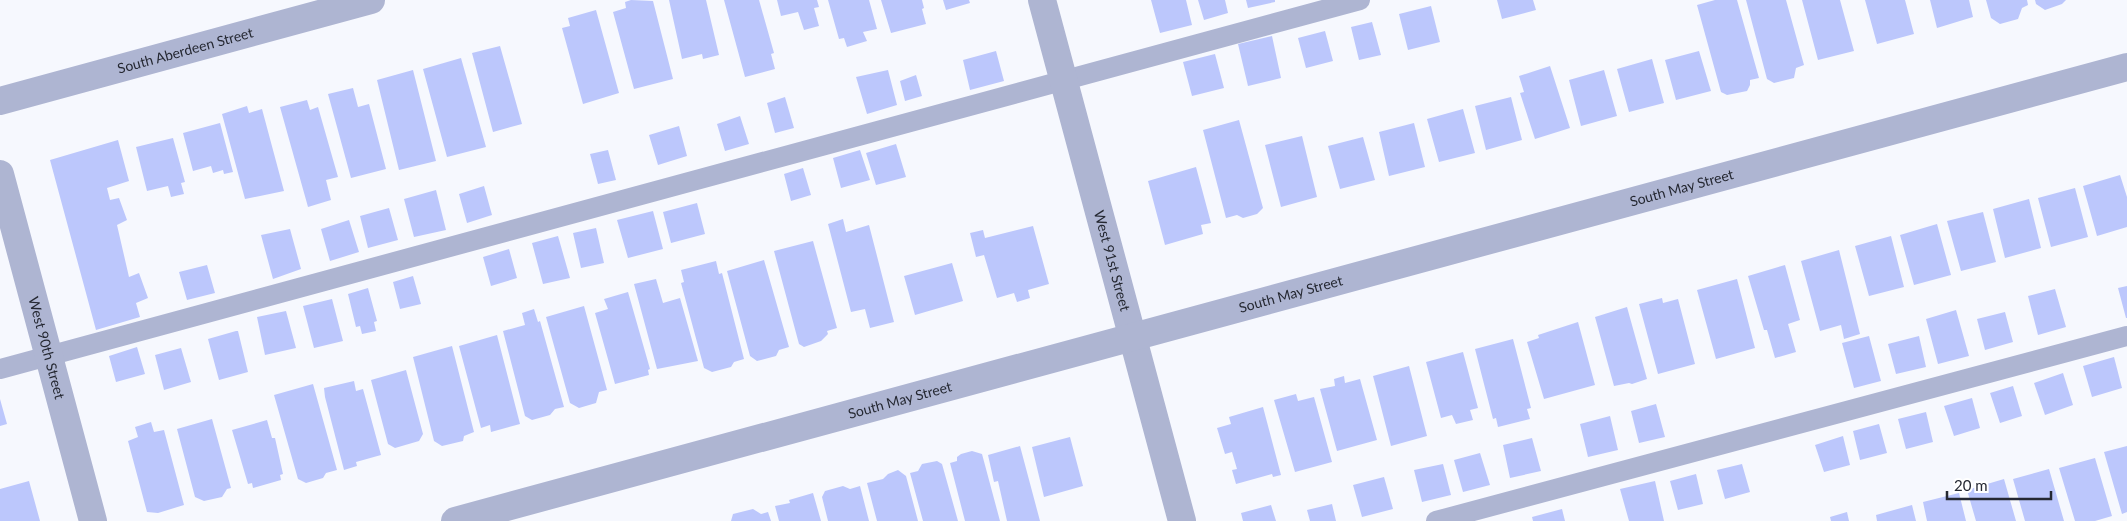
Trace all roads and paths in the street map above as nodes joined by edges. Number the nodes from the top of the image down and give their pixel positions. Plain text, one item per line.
1 (371, 0) edge
2 (1042, 0) edge
3 (1360, 0) edge
4 (2127, 67) edge
5 (1064, 80) junction
6 (0, 101) edge
7 (0, 174) edge
8 (2127, 336) edge
9 (1132, 337) junction
10 (48, 356) junction
11 (0, 369) edge
12 (93, 521) edge
13 (455, 521) edge
14 (1182, 521) edge
15 (1436, 521) edge

1 - 6 street, South Aberdeen Street
2 - 5 street, West 91st Street
3 - 5 lane
4 - 9 street, South May Street
5 - 9 street, West 91st Street
5 - 10 lane
7 - 10 street, West 90th Street
8 - 15 lane
9 - 13 street, South May Street
9 - 14 street, West 91st Street
10 - 11 lane
10 - 12 street, West 90th Street

